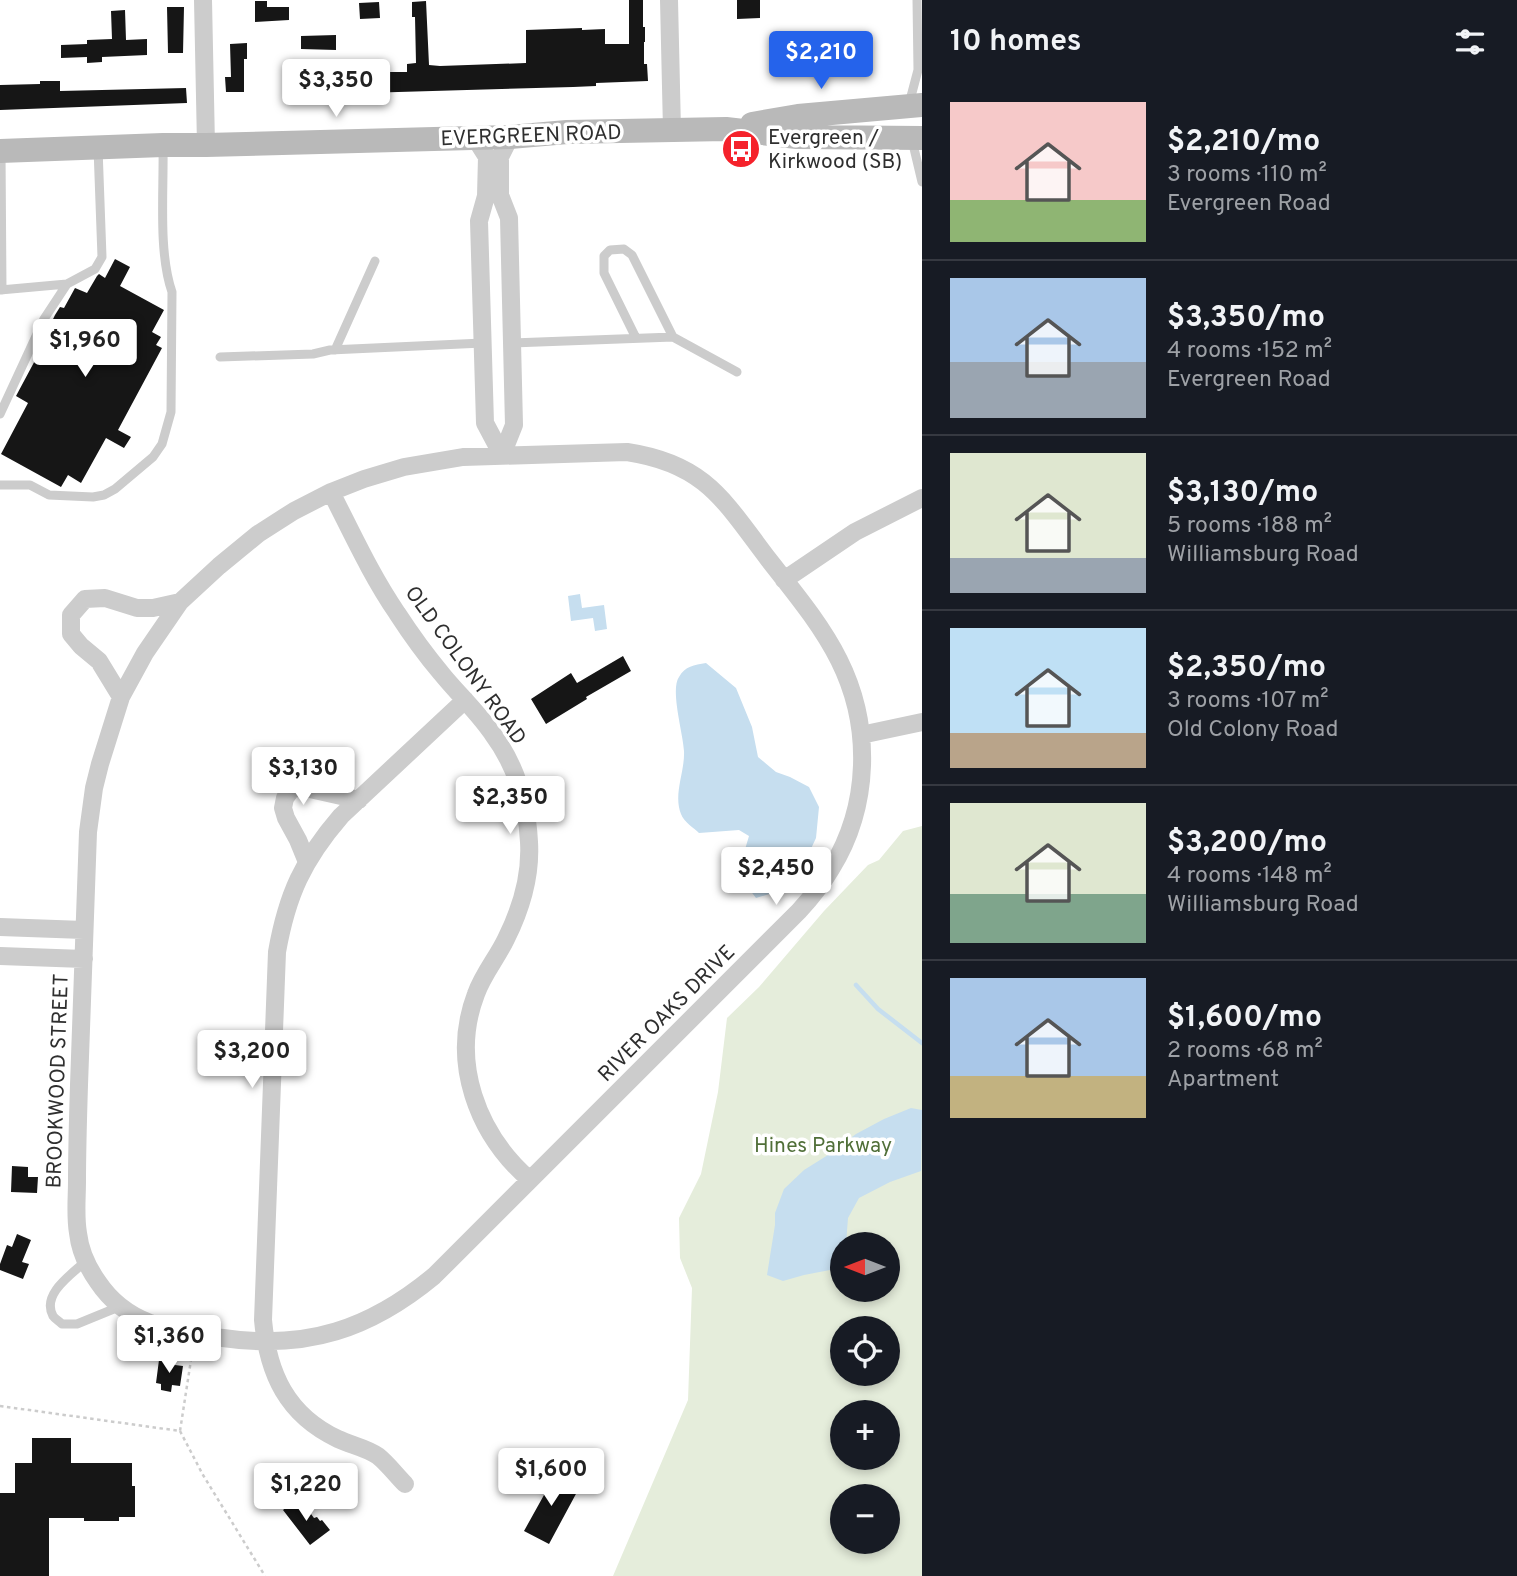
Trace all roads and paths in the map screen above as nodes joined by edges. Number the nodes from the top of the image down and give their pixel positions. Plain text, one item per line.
1 (203, 0) edge
2 (669, 0) edge
3 (918, 0) edge
4 (915, 105) edge
5 (726, 129) junction
6 (672, 130) junction
7 (510, 137) junction
8 (475, 138) junction
9 (917, 138) edge
10 (163, 145) junction
11 (206, 145) junction
12 (98, 148) junction
13 (1, 151) edge
14 (922, 182) edge
15 (375, 261) dead end
16 (66, 284) junction
17 (1, 290) edge
18 (673, 337) junction
19 (636, 338) junction
20 (512, 342) junction
21 (483, 343) junction
22 (335, 350) junction
23 (219, 357) dead end
24 (737, 372) dead end
25 (0, 414) edge
26 (502, 455) junction
27 (0, 485) edge
28 (331, 492) junction
29 (922, 498) edge
30 (784, 580) junction
31 (180, 602) junction
32 (121, 697) junction
33 (465, 700) junction
34 (922, 722) edge
35 (861, 735) junction
36 (359, 800) junction
37 (307, 862) junction
38 (0, 928) edge
39 (84, 930) junction
40 (0, 956) edge
41 (84, 958) junction
42 (530, 1180) junction
43 (86, 1261) junction
44 (121, 1306) junction
45 (195, 1334) junction
46 (265, 1342) junction
47 (0, 1406) edge
48 (180, 1431) junction
49 (405, 1484) dead end
50 (265, 1576) edge

1 - 11 street
2 - 6 street
3 - 4 lane
4 - 5 street, EVERGREEN ROAD
4 - 9 street
5 - 6 street, EVERGREEN ROAD
5 - 9 street, EVERGREEN ROAD
6 - 7 street, EVERGREEN ROAD
7 - 8 street, EVERGREEN ROAD
7 - 20 street
8 - 11 street, EVERGREEN ROAD
8 - 21 street
9 - 14 lane
10 - 11 street, EVERGREEN ROAD
10 - 12 street, EVERGREEN ROAD
10 - 27 lane
12 - 13 street, EVERGREEN ROAD
12 - 16 lane
13 - 17 lane
15 - 22 lane
16 - 17 lane
16 - 25 lane
18 - 19 lane
18 - 19 lane
18 - 24 lane
19 - 20 lane
20 - 26 street
21 - 22 lane
21 - 26 street
22 - 23 lane
26 - 28 street, BROOKWOOD STREET
26 - 30 street, RIVER OAKS DRIVE
28 - 31 street, BROOKWOOD STREET
28 - 33 street, OLD COLONY ROAD
29 - 30 street
30 - 35 street, RIVER OAKS DRIVE
31 - 32 street, BROOKWOOD STREET
31 - 32 street
32 - 39 street, BROOKWOOD STREET
33 - 36 street
33 - 42 street, OLD COLONY ROAD
34 - 35 street
35 - 42 street, RIVER OAKS DRIVE
36 - 37 street
36 - 37 street
37 - 46 street
38 - 39 street
39 - 41 street, BROOKWOOD STREET
40 - 41 street
41 - 43 street, BROOKWOOD STREET
42 - 46 street, RIVER OAKS DRIVE
43 - 44 street, BROOKWOOD STREET
43 - 44 lane
44 - 45 street, BROOKWOOD STREET
45 - 46 street, BROOKWOOD STREET
45 - 48 path
46 - 49 street
47 - 48 path
48 - 50 path

